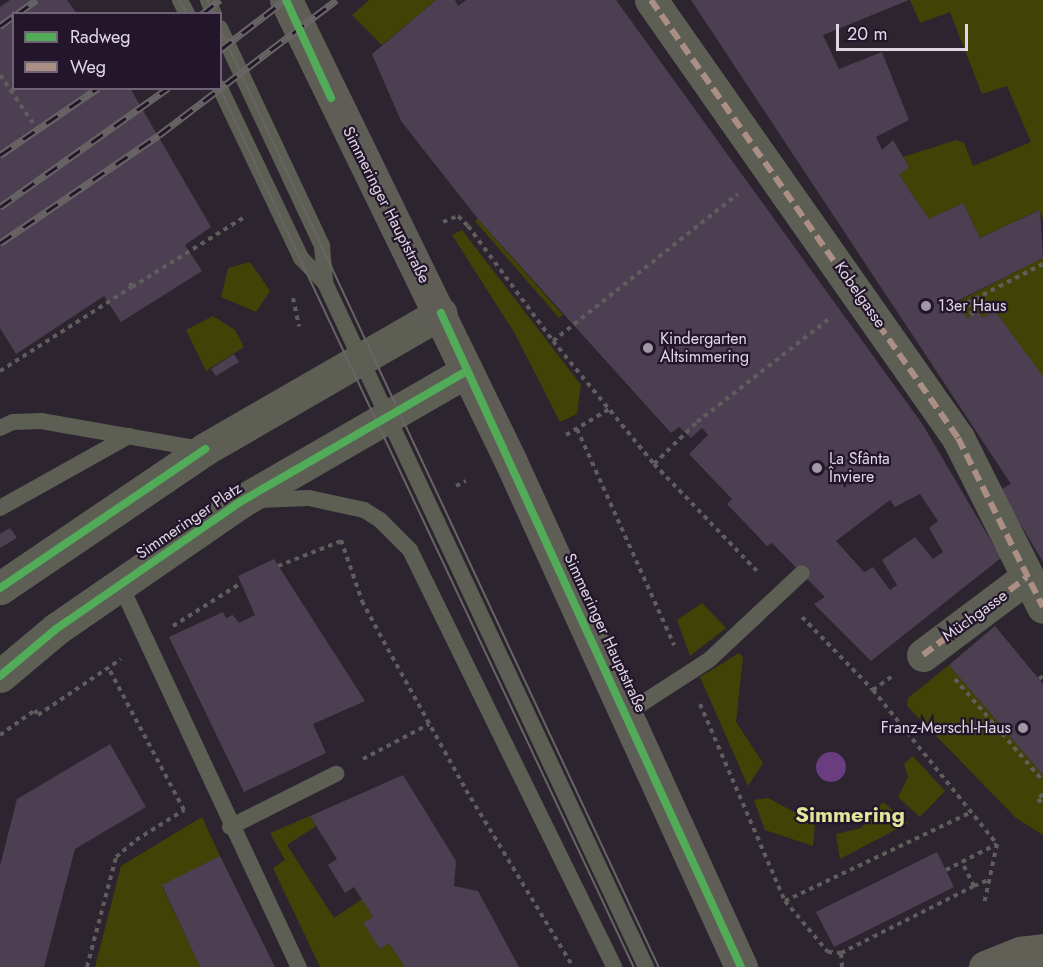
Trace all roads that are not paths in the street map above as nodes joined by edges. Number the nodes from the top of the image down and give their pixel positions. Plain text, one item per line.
1 (286, 0) edge
2 (651, 0) edge
3 (222, 32) edge
4 (221, 90) edge
5 (326, 283) junction
6 (441, 313) junction
7 (361, 358) junction
8 (467, 371) junction
9 (389, 416) junction
10 (0, 428) edge
11 (129, 436) junction
12 (204, 449) junction
13 (240, 502) junction
14 (0, 508) edge
15 (802, 573) dead end
16 (1027, 577) junction
17 (120, 584) junction
18 (0, 588) edge
19 (1043, 607) edge
20 (922, 655) dead end
21 (0, 676) edge
22 (627, 713) junction
23 (336, 774) road end
24 (230, 828) junction
25 (1043, 950) edge
26 (299, 967) edge
27 (614, 967) edge
28 (646, 967) edge
29 (741, 967) edge
30 (985, 967) edge

1 - 6 main road, Simmeringer Hauptstraße
2 - 16 street, Kobelgasse
3 - 5 lane
4 - 5 lane
5 - 7 lane
6 - 7 street
6 - 8 main road, Simmeringer Hauptstraße
7 - 9 lane
7 - 12 street
8 - 9 street, Simmeringer Platz
8 - 22 main road, Simmeringer Hauptstraße
9 - 13 street, Simmeringer Platz
9 - 28 lane
10 - 11 lane
11 - 12 lane
11 - 14 lane
12 - 18 street
13 - 17 street, Simmeringer Platz
13 - 27 lane
15 - 22 lane
16 - 19 street, Kobelgasse
16 - 20 street, Müchgasse
17 - 21 street, Simmeringer Platz
17 - 24 lane
22 - 29 main road, Simmeringer Hauptstraße
23 - 24 lane
24 - 26 lane
25 - 30 main road

